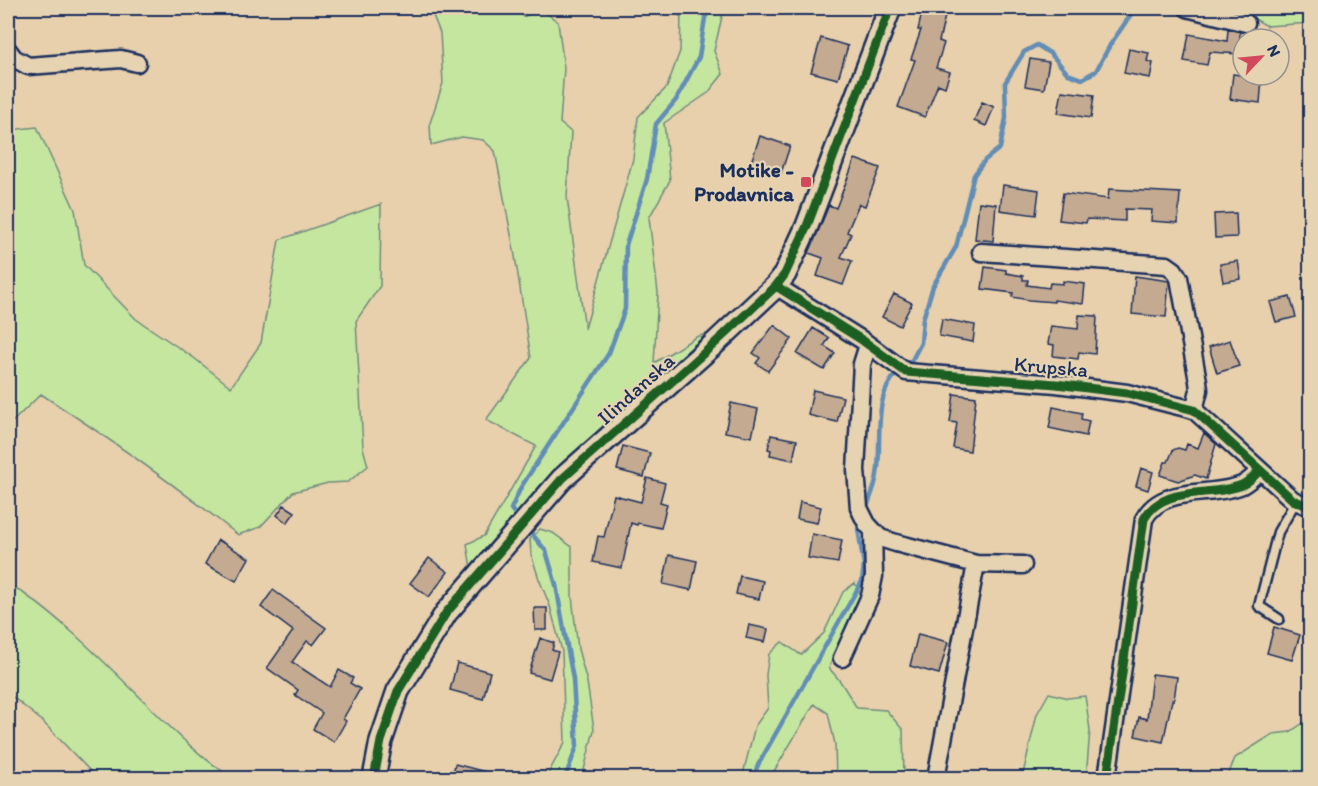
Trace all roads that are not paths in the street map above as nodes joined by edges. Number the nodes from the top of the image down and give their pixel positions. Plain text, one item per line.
1 (890, 8) edge
2 (1187, 8) edge
3 (1246, 23) dead end
4 (8, 50) edge
5 (137, 63) dead end
6 (981, 252) dead end
7 (776, 286) junction
8 (868, 345) junction
9 (1194, 410) junction
10 (1260, 470) junction
11 (1303, 504) edge
12 (870, 528) junction
13 (976, 564) junction
14 (1023, 565) dead end
15 (1279, 619) dead end
16 (842, 658) dead end
17 (374, 778) edge
18 (936, 778) edge
19 (1107, 778) edge

1 - 7 street, Ilindanska
2 - 3 street
4 - 5 street
6 - 9 street
7 - 8 street, Krupska
7 - 17 street, Ilindanska
8 - 9 street, Krupska
8 - 12 street
9 - 10 street, Krupska
10 - 11 street, Krupska
10 - 19 street
11 - 15 lane
12 - 13 street
12 - 16 street
13 - 14 street
13 - 18 street

